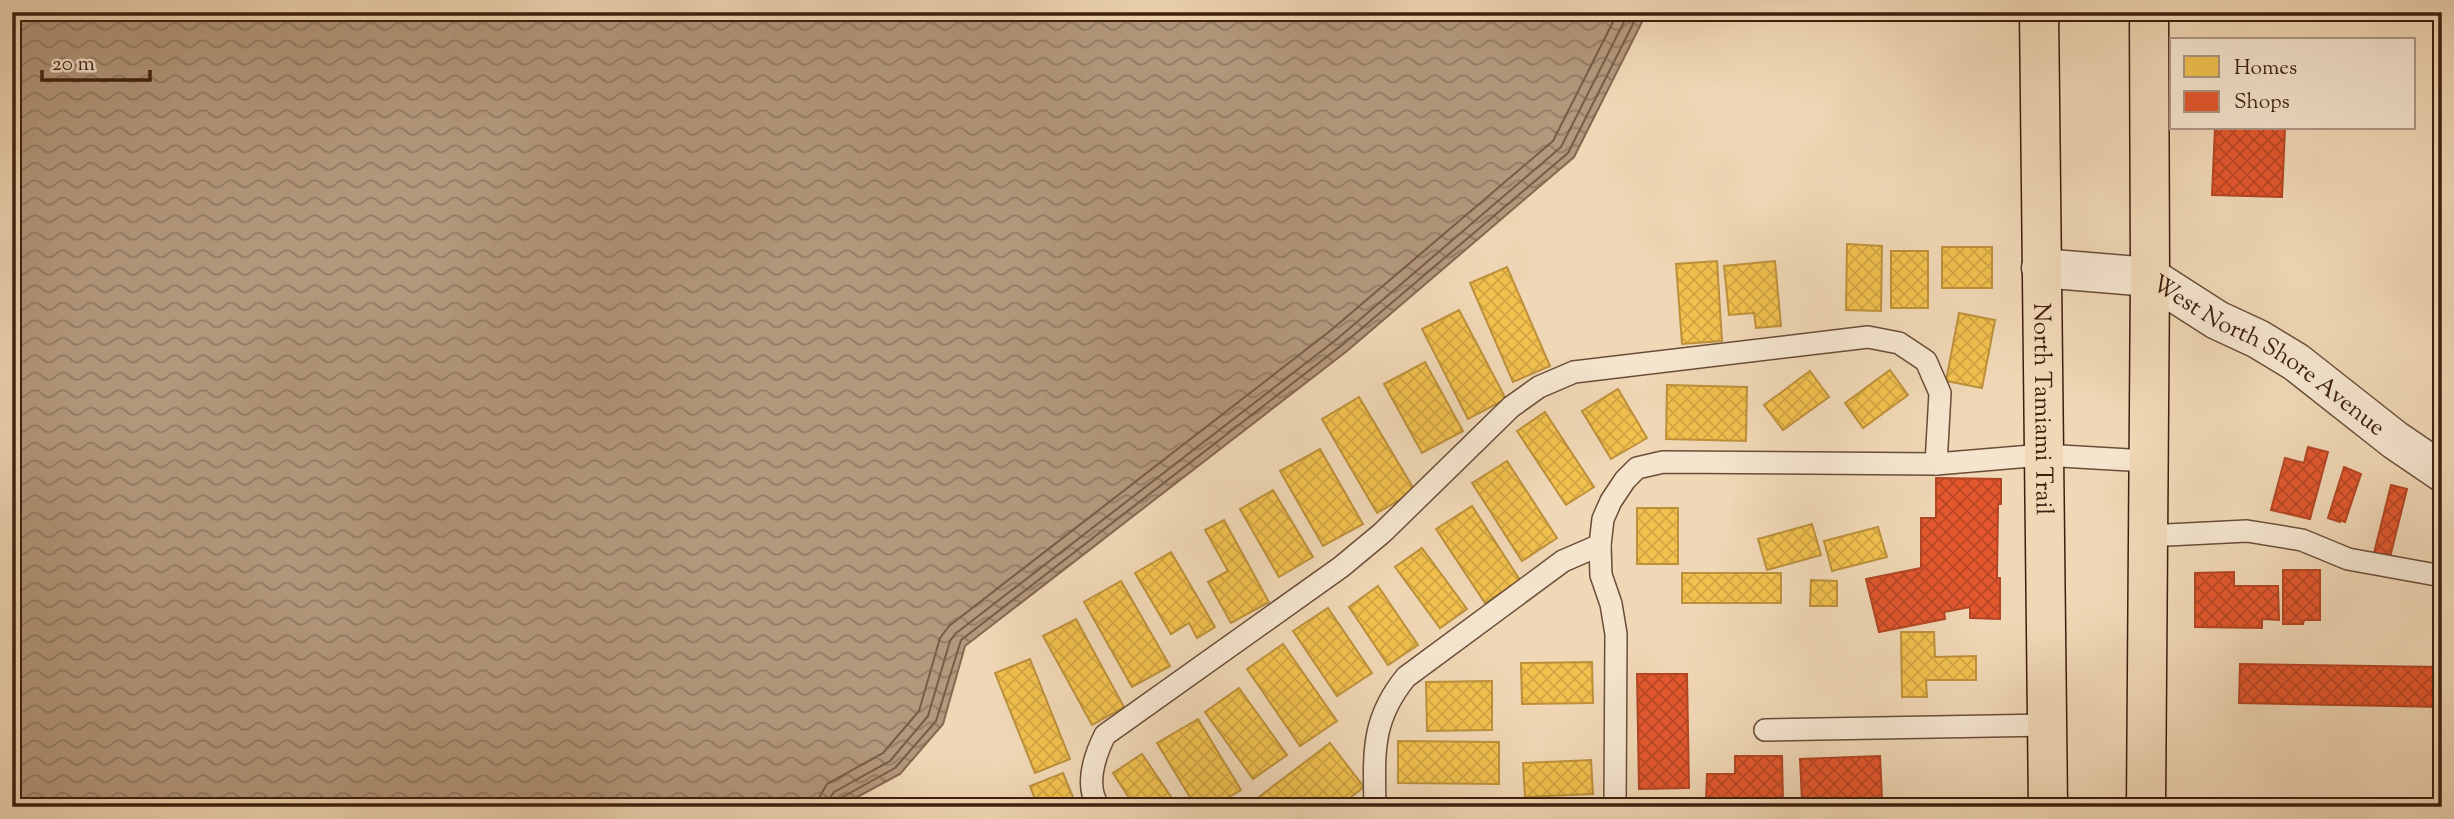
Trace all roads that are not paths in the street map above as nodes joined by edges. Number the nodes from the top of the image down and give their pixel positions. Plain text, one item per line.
1 (2039, 12) edge
2 (2149, 12) edge
3 (2041, 268) junction
4 (2150, 277) junction
5 (2043, 455) junction
6 (2147, 461) junction
7 (1936, 464) junction
8 (2442, 472) edge
9 (2147, 536) junction
10 (1600, 545) junction
11 (2442, 576) edge
12 (2046, 725) junction
13 (1765, 730) dead end
14 (1100, 807) edge
15 (1376, 807) edge
16 (1615, 807) edge
17 (2048, 807) edge
18 (2146, 807) edge

1 - 3 main road, North Tamiami Trail
2 - 4 main road
3 - 4 street, West North Shore Avenue
3 - 5 main road, North Tamiami Trail
4 - 6 main road
4 - 8 street, West North Shore Avenue
5 - 6 lane
5 - 7 lane
5 - 12 main road, North Tamiami Trail
6 - 9 main road
7 - 10 lane
7 - 14 lane
9 - 11 lane
9 - 18 main road
10 - 15 lane
10 - 16 lane
12 - 13 lane
12 - 17 main road, North Tamiami Trail

